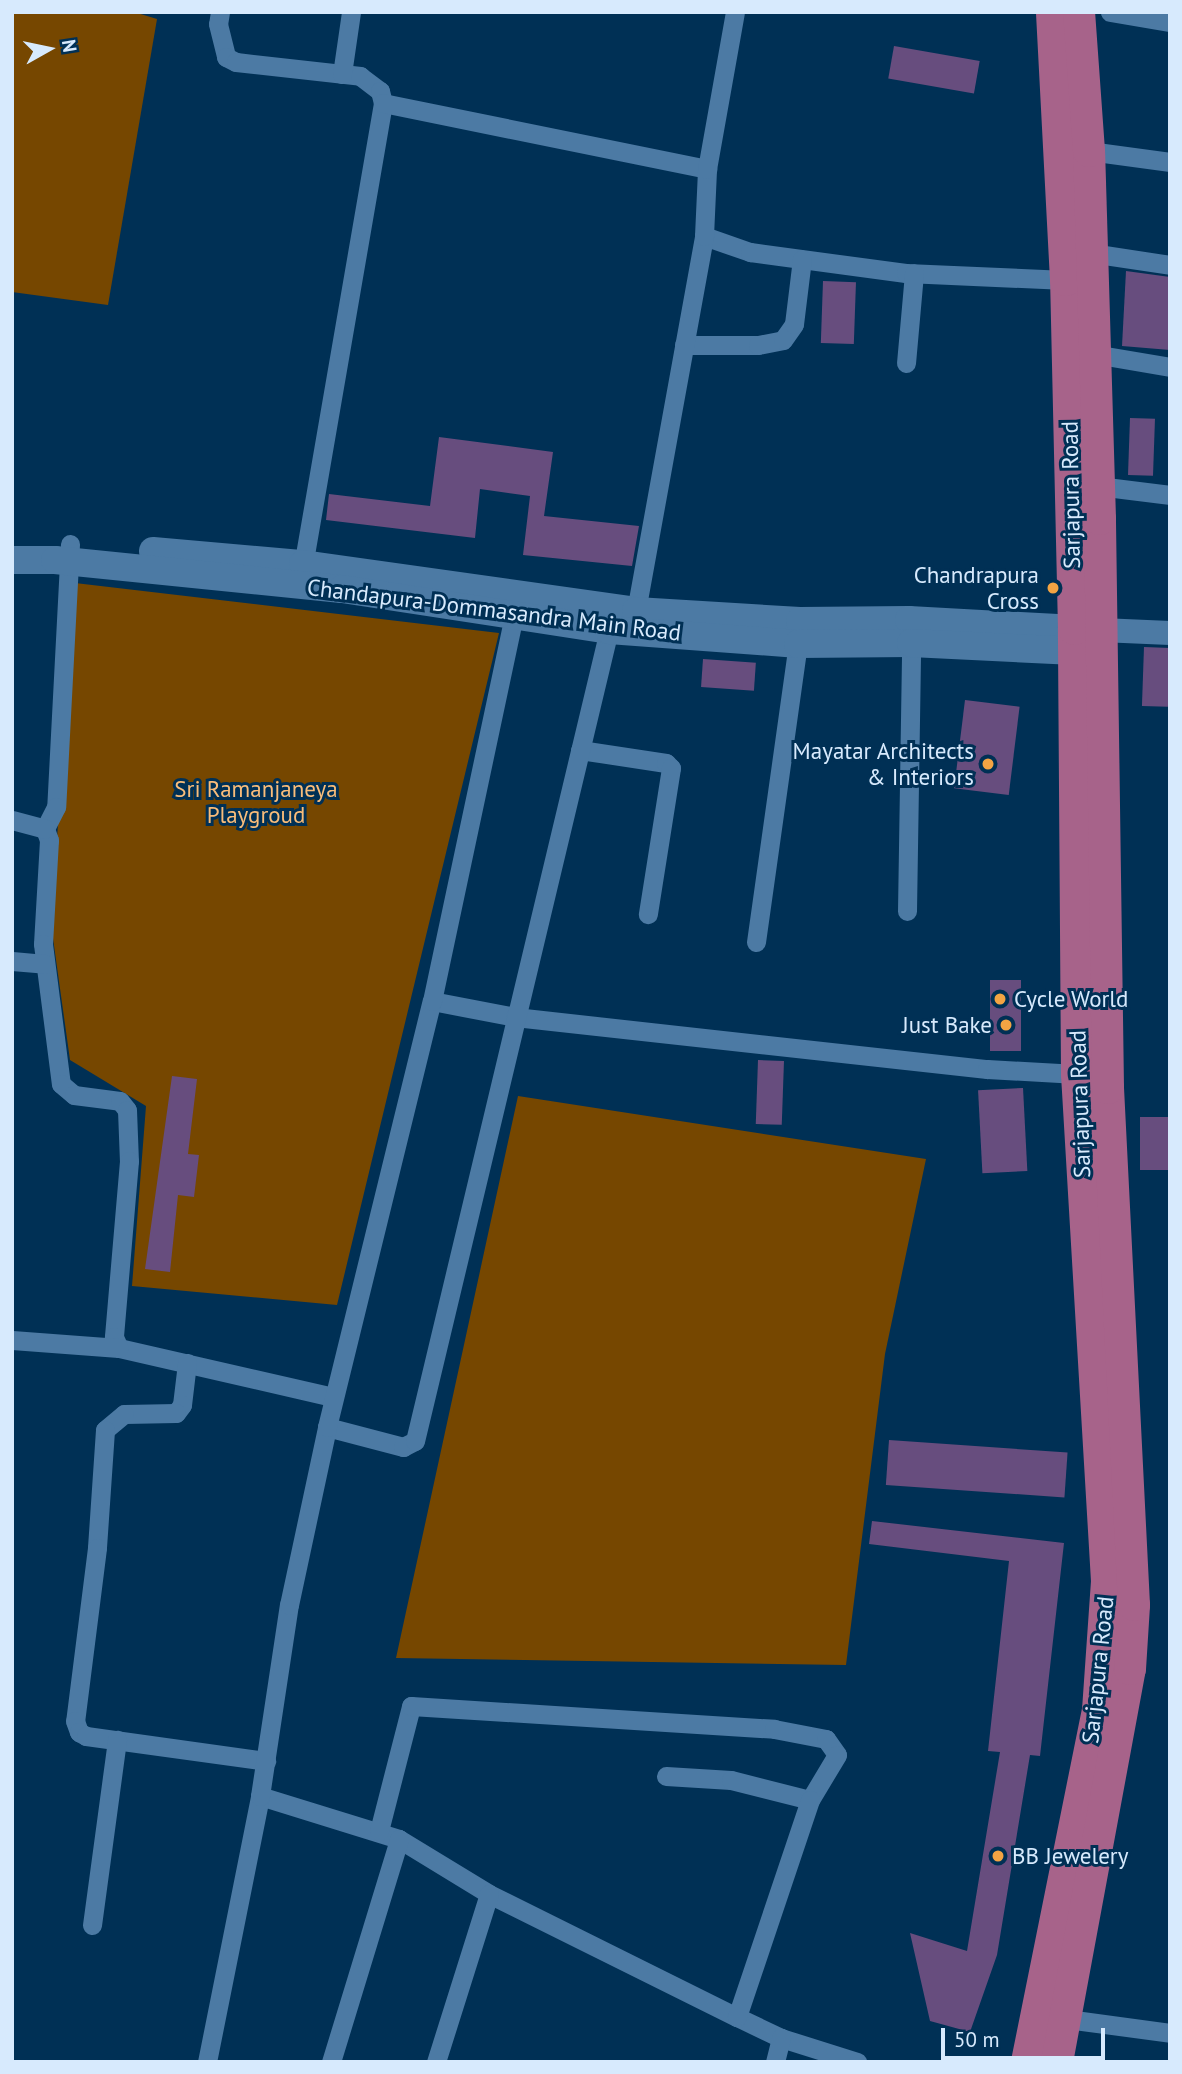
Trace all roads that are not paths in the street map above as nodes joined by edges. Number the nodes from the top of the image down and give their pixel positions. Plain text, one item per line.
1 (220, 12) edge
2 (351, 12) edge
3 (735, 12) edge
4 (1052, 12) edge
5 (1079, 12) edge
6 (1110, 12) edge
7 (1170, 22) edge
8 (342, 74) junction
9 (383, 103) junction
10 (1089, 151) junction
11 (1170, 162) edge
12 (707, 169) junction
13 (704, 236) junction
14 (1091, 253) junction
15 (802, 259) junction
16 (1170, 265) edge
17 (914, 273) junction
18 (1066, 280) junction
19 (684, 345) junction
20 (1094, 354) junction
21 (906, 363) dead end
22 (1170, 367) edge
23 (1098, 486) junction
24 (1170, 495) edge
25 (12, 542) edge
26 (69, 553) junction
27 (12, 560) edge
28 (303, 564) junction
29 (636, 611) junction
30 (514, 616) junction
31 (609, 630) junction
32 (1170, 633) edge
33 (1088, 641) junction
34 (911, 643) junction
35 (798, 644) junction
36 (580, 750) junction
37 (12, 820) edge
38 (45, 829) junction
39 (907, 911) dead end
40 (648, 914) dead end
41 (756, 942) dead end
42 (12, 961) edge
43 (45, 964) junction
44 (432, 1001) junction
45 (515, 1017) junction
46 (1077, 1074) junction
47 (12, 1340) edge
48 (118, 1348) junction
49 (187, 1363) junction
50 (333, 1397) junction
51 (327, 1427) junction
52 (117, 1740) junction
53 (266, 1761) junction
54 (666, 1776) dead end
55 (260, 1796) junction
56 (810, 1800) junction
57 (379, 1832) junction
58 (399, 1839) junction
59 (489, 1894) junction
60 (92, 1925) dead end
61 (737, 2017) junction
62 (1067, 2019) junction
63 (1170, 2033) edge
64 (781, 2038) junction
65 (207, 2062) edge
66 (331, 2062) edge
67 (436, 2062) edge
68 (775, 2062) edge
69 (857, 2062) edge
70 (1027, 2062) edge
71 (1057, 2062) edge

1 - 8 street
2 - 8 street
3 - 12 street
4 - 18 main road, Sarjapura Road
5 - 10 main road, Sarjapura Road
6 - 7 street
8 - 9 street
9 - 12 street
9 - 28 street
10 - 11 street
10 - 14 main road, Sarjapura Road
12 - 13 street
13 - 15 street
13 - 19 street
14 - 16 street
14 - 20 main road, Sarjapura Road
15 - 17 street
15 - 19 street
17 - 18 street
17 - 21 street
18 - 33 main road, Sarjapura Road
19 - 29 street
20 - 22 street
20 - 23 main road, Sarjapura Road
23 - 24 street
23 - 33 main road, Sarjapura Road
25 - 26 main road, Chandapura-Dommasandra Main Road
26 - 27 main road, Chandapura-Dommasandra Main Road
26 - 28 main road, Chandapura-Dommasandra Main Road
26 - 30 main road, Chandapura-Dommasandra Main Road
26 - 38 street
28 - 29 main road, Chandapura-Dommasandra Main Road
29 - 33 main road, Chandapura-Dommasandra Main Road
30 - 31 main road, Chandapura-Dommasandra Main Road
30 - 44 street
31 - 35 main road, Chandapura-Dommasandra Main Road
31 - 36 street
32 - 33 street
33 - 34 main road, Chandapura-Dommasandra Main Road
33 - 46 main road, Sarjapura Road
33 - 62 main road, Sarjapura Road
34 - 35 main road, Chandapura-Dommasandra Main Road
34 - 39 street
35 - 41 street
36 - 40 street
36 - 45 street
37 - 38 street
38 - 43 street
42 - 43 street
43 - 48 street
44 - 45 street
44 - 50 street
45 - 46 street
45 - 51 street
46 - 70 main road, Sarjapura Road
47 - 48 street
48 - 49 street
49 - 50 street
49 - 52 street
50 - 51 street
51 - 53 street
52 - 53 street
52 - 60 street
53 - 55 street
54 - 56 street
55 - 57 street
55 - 65 street
56 - 57 street
56 - 61 street
57 - 58 street
58 - 59 street
58 - 66 street
59 - 61 street
59 - 67 street
61 - 64 street
62 - 63 street
62 - 71 main road, Sarjapura Road
64 - 68 street
64 - 69 street

